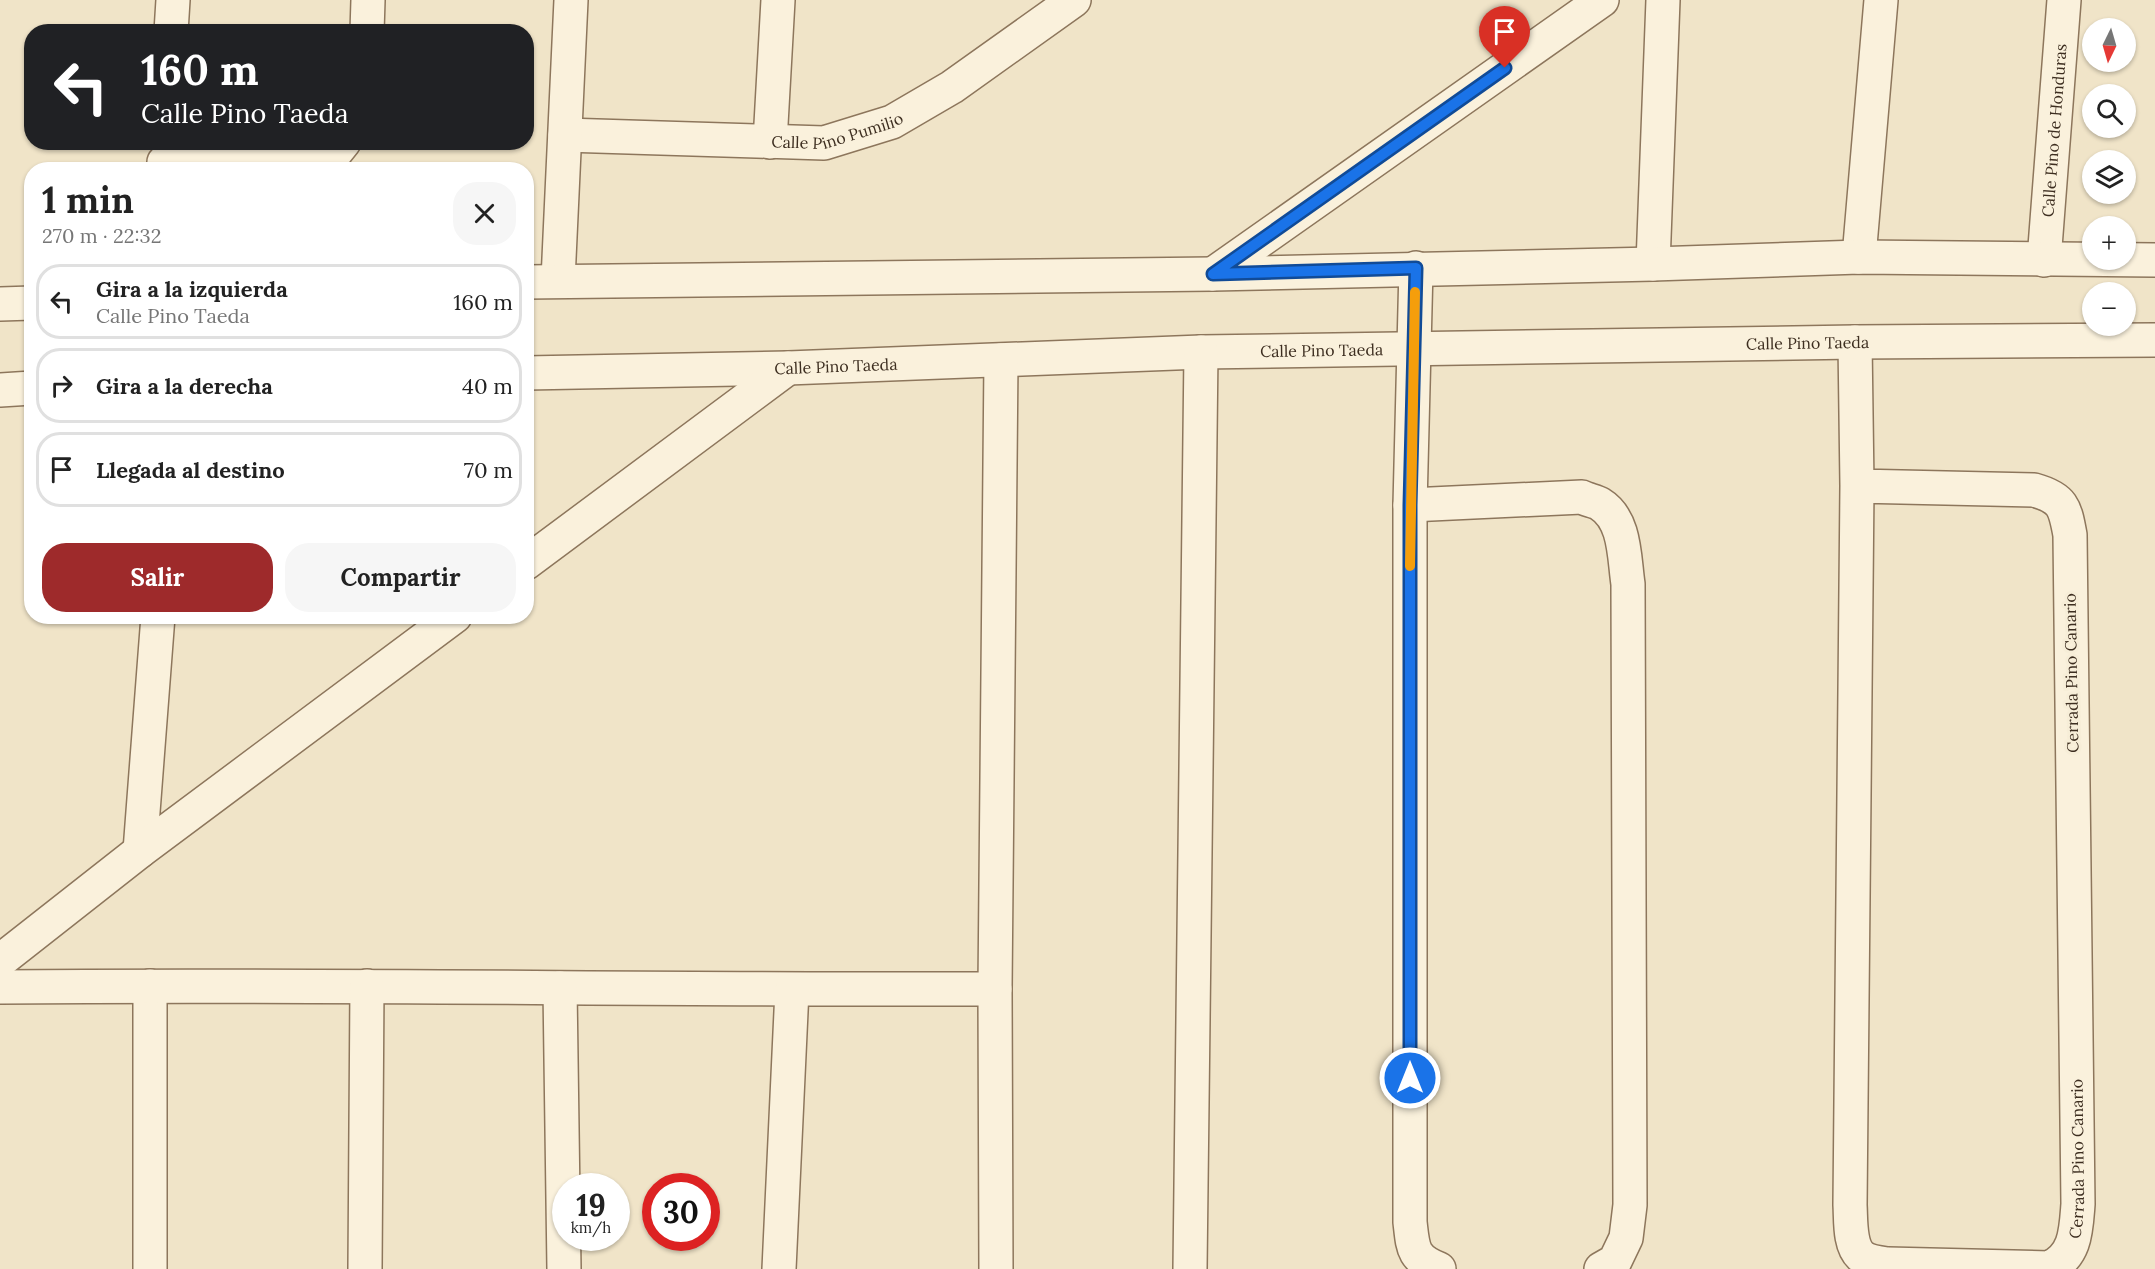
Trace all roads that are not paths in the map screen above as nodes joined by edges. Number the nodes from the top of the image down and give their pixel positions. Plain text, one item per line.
1 (173, 0) edge
2 (368, 0) edge
3 (571, 0) edge
4 (778, 0) edge
5 (1074, 0) edge
6 (1602, 0) edge
7 (1663, 0) edge
8 (1881, 0) edge
9 (2064, 0) edge
10 (172, 24) edge
11 (367, 24) edge
12 (566, 135) junction
13 (770, 142) junction
14 (338, 150) edge
15 (164, 158) edge
16 (255, 162) edge
17 (307, 162) edge
18 (1859, 256) junction
19 (2044, 260) junction
20 (2155, 260) edge
21 (1653, 264) junction
22 (1416, 268) junction
23 (1213, 274) junction
24 (542, 281) edge
25 (24, 303) edge
26 (0, 304) edge
27 (2155, 340) edge
28 (1855, 342) junction
29 (1414, 349) junction
30 (1201, 352) junction
31 (1000, 360) junction
32 (788, 368) junction
33 (534, 373) edge
34 (24, 388) edge
35 (0, 390) edge
36 (1857, 486) junction
37 (1410, 505) junction
38 (534, 557) edge
39 (157, 624) edge
40 (444, 624) edge
41 (140, 851) junction
42 (0, 961) edge
43 (150, 986) junction
44 (367, 986) junction
45 (0, 987) edge
46 (560, 988) junction
47 (995, 989) junction
48 (792, 990) junction
49 (150, 1269) edge
50 (365, 1269) edge
51 (564, 1269) edge
52 (779, 1269) edge
53 (996, 1269) edge
54 (1190, 1269) edge
55 (1439, 1269) edge
56 (1601, 1269) edge

1 - 10 street
2 - 11 street
3 - 12 street
4 - 13 street
5 - 13 street, Calle Pino Pumilio
6 - 23 street
7 - 21 street
8 - 18 street
9 - 19 street, Calle Pino de Honduras
12 - 13 street, Calle Pino Pumilio
12 - 24 street
14 - 17 street
15 - 16 street
18 - 19 street
18 - 21 street
19 - 20 street
21 - 22 street
22 - 23 street
22 - 29 street
23 - 24 street
25 - 26 street
27 - 28 street, Calle Pino Taeda
28 - 29 street, Calle Pino Taeda
28 - 36 street, Cerrada Pino Canario
29 - 30 street, Calle Pino Taeda
29 - 37 street
30 - 31 street, Calle Pino Taeda
30 - 54 street
31 - 32 street, Calle Pino Taeda
31 - 47 street
32 - 33 street, Calle Pino Taeda
32 - 38 street
34 - 35 street
36 - 36 street, Cerrada Pino Canario
37 - 55 street
37 - 56 street
39 - 41 street
40 - 41 street
41 - 42 street
43 - 44 street
43 - 45 street
43 - 49 street
44 - 46 street
44 - 50 street
46 - 48 street
46 - 51 street
47 - 48 street
47 - 53 street
48 - 52 street

